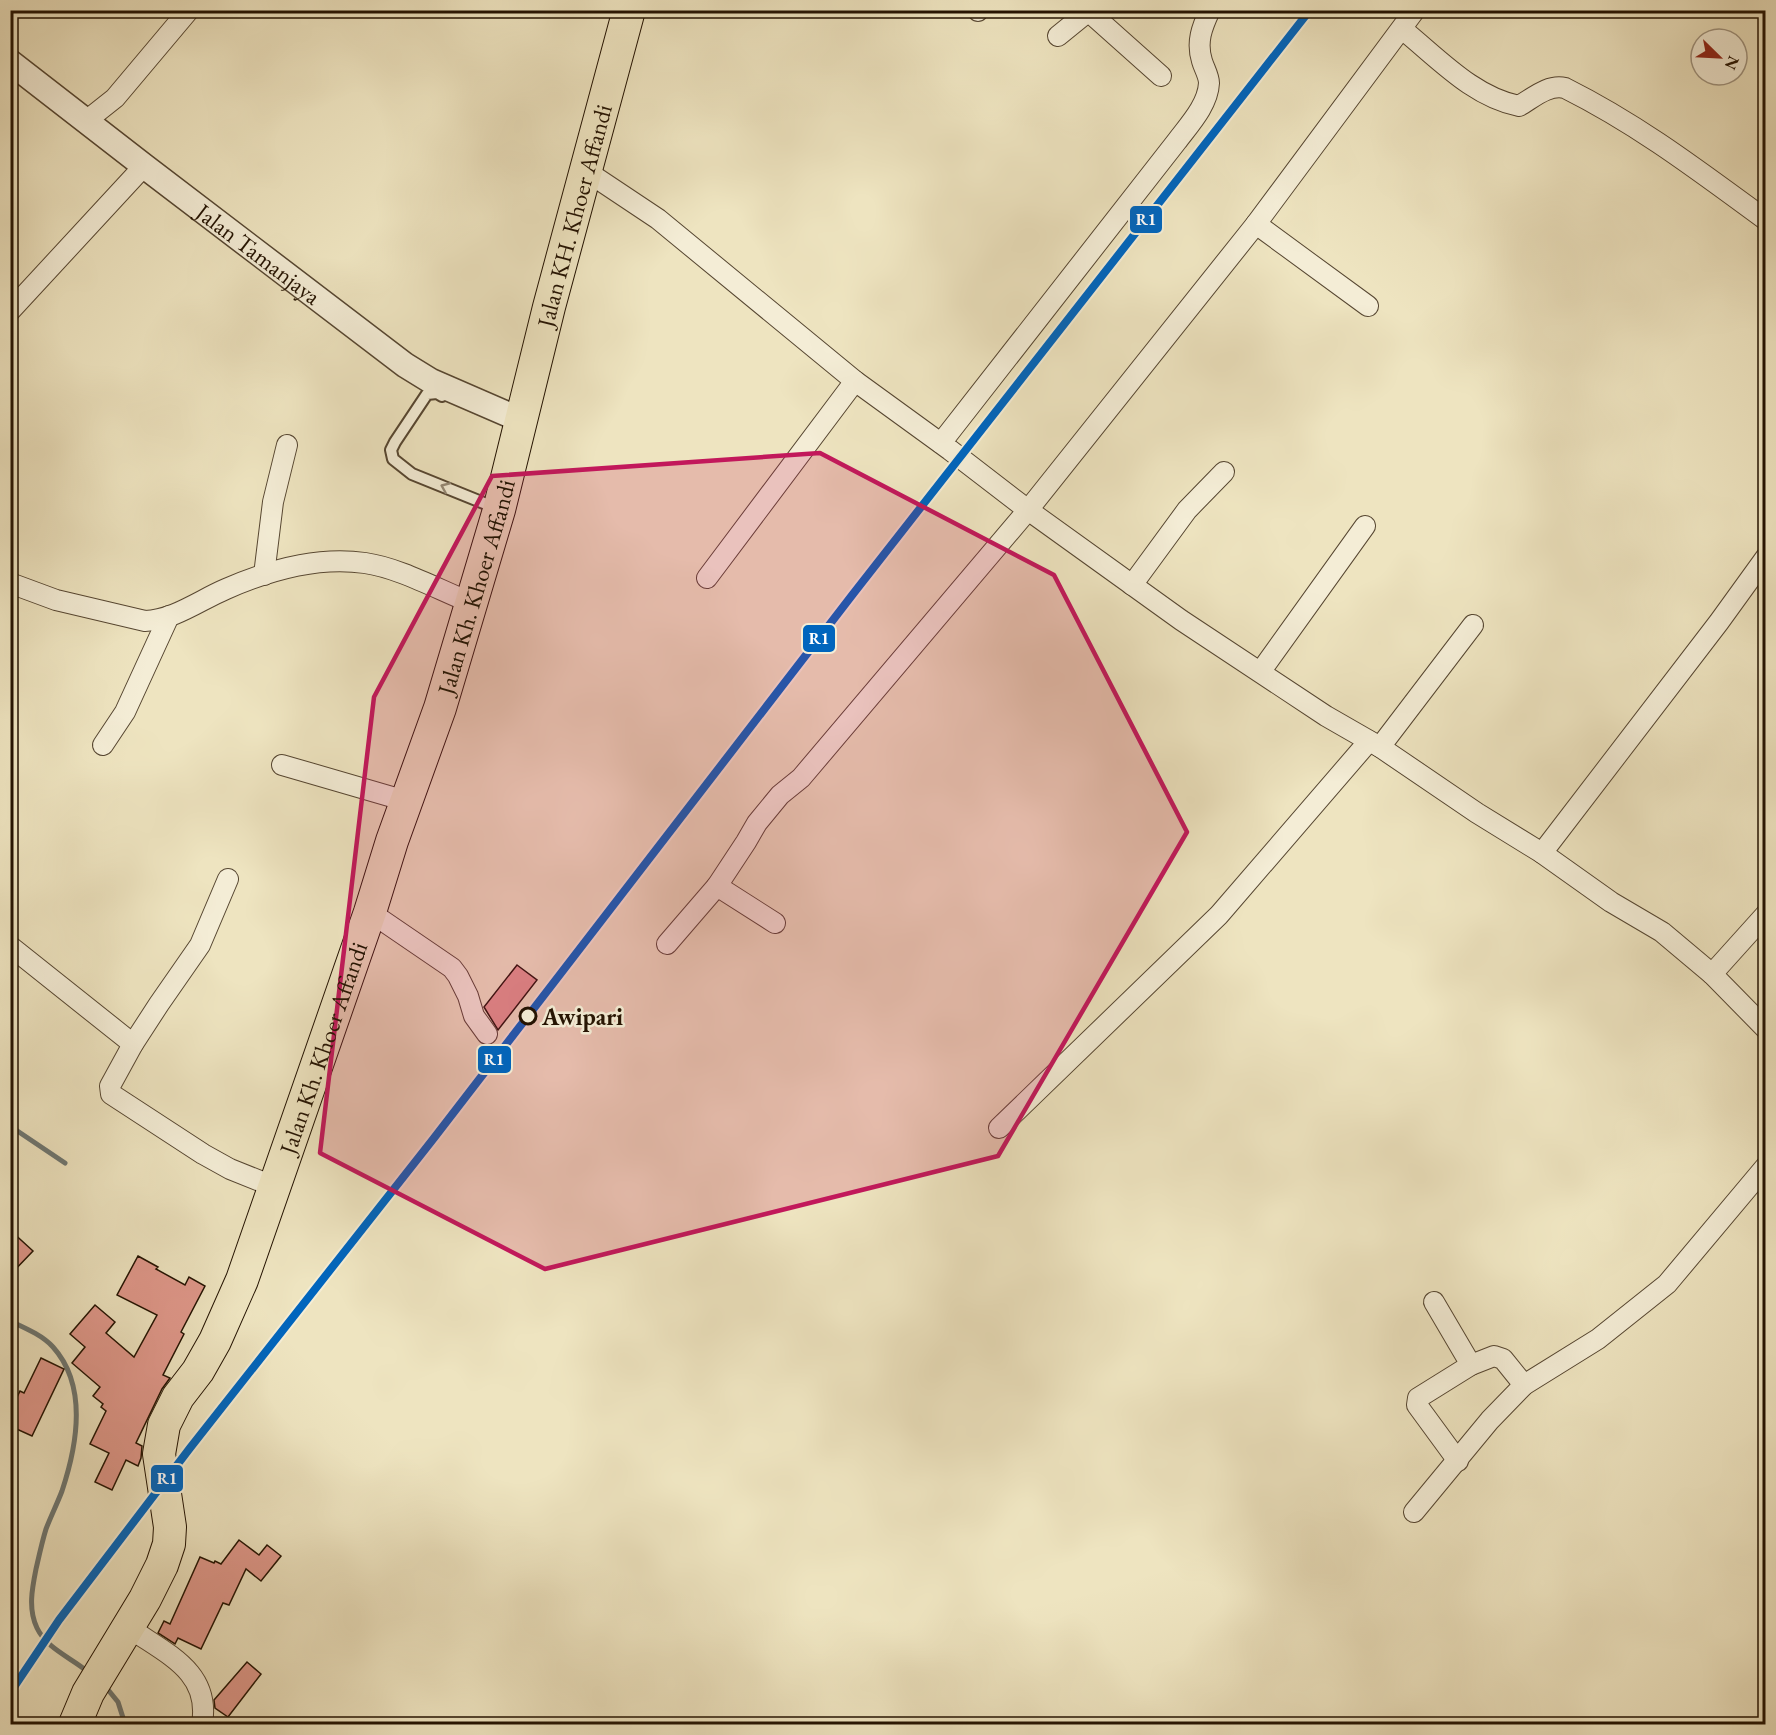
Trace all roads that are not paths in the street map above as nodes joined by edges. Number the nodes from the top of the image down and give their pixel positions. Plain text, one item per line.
1 (189, 10) edge
2 (629, 10) edge
3 (1210, 10) edge
4 (1415, 10) edge
5 (1088, 11) edge
6 (1402, 29) junction
7 (1058, 36) dead end
8 (10, 62) edge
9 (1161, 76) dead end
10 (86, 122) junction
11 (144, 166) junction
12 (586, 171) junction
13 (1766, 220) edge
14 (1256, 224) junction
15 (1368, 306) dead end
16 (10, 311) edge
17 (855, 381) junction
18 (488, 418) dead end
19 (515, 427) junction
20 (287, 446) dead end
21 (945, 446) junction
22 (1224, 472) dead end
23 (499, 510) junction
24 (1028, 510) junction
25 (1365, 526) dead end
26 (1766, 557) edge
27 (264, 575) junction
28 (707, 578) dead end
29 (10, 582) edge
30 (1132, 585) junction
31 (472, 603) junction
32 (169, 616) junction
33 (1473, 625) dead end
34 (1261, 671) junction
35 (1375, 744) junction
36 (103, 745) dead end
37 (282, 765) dead end
38 (406, 801) junction
39 (1542, 853) junction
40 (228, 879) dead end
41 (717, 886) junction
42 (370, 912) junction
43 (1766, 914) edge
44 (776, 923) dead end
45 (667, 944) dead end
46 (10, 946) edge
47 (1712, 974) junction
48 (1766, 1029) edge
49 (487, 1034) dead end
50 (133, 1044) junction
51 (999, 1128) dead end
52 (1766, 1166) edge
53 (275, 1187) junction
54 (1434, 1302) dead end
55 (1471, 1365) junction
56 (1524, 1385) junction
57 (1458, 1461) junction
58 (1414, 1512) dead end
59 (128, 1627) junction
60 (75, 1725) edge
61 (202, 1725) edge

1 - 10 street
2 - 12 main road, Jalan KH. Khoer Affandi
3 - 21 street
4 - 6 street
5 - 7 street
5 - 9 street
6 - 13 street
6 - 14 street
8 - 10 street, Jalan Tamanjaya
10 - 11 street, Jalan Tamanjaya
11 - 16 street
11 - 19 street, Jalan Tamanjaya
12 - 17 street
12 - 19 main road, Jalan KH. Khoer Affandi
14 - 15 street
14 - 24 street
17 - 21 street
17 - 28 street
23 -> 18 lane
19 - 23 main road, Jalan Kh. Khoer Affandi
20 - 27 street
21 - 24 street
22 - 30 street
23 - 31 main road, Jalan Kh. Khoer Affandi
24 - 30 street
24 - 41 street
25 - 34 street
26 - 39 street
27 - 31 street
27 - 32 street
29 - 32 street
30 - 34 street
31 - 38 main road, Jalan Kh. Khoer Affandi
32 - 36 street
33 - 35 street
34 - 35 street
35 - 39 street
35 - 51 street
37 - 38 street
38 - 42 main road, Jalan Kh. Khoer Affandi
39 - 47 street
40 - 50 street
41 - 44 street
41 - 45 street
42 - 49 street
42 - 53 main road, Jalan Kh. Khoer Affandi
43 - 47 street
46 - 50 street
47 - 48 street
50 - 53 street
52 - 56 street
53 - 59 main road, Jalan Kh. Khoer Affandi
54 - 55 street
55 - 56 street
55 - 57 street
56 - 57 street
57 - 58 street
59 - 60 main road, Jalan Kh. Khoer Affandi
59 - 61 street

